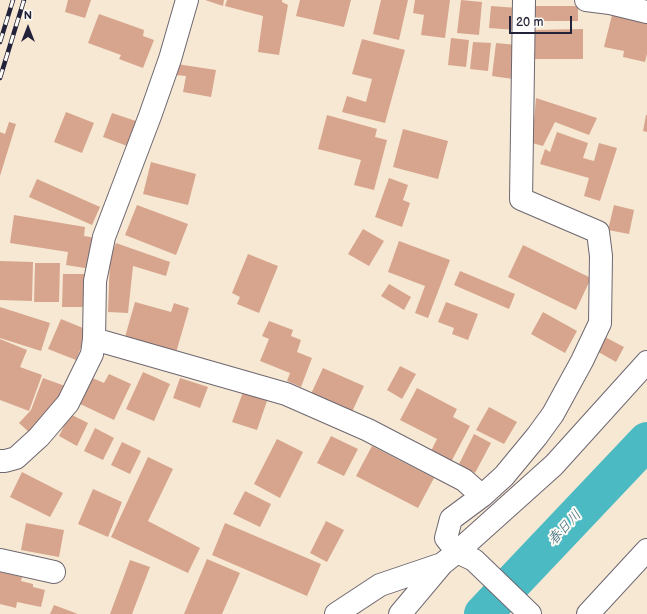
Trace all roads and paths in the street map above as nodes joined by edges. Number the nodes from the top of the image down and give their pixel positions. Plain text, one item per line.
1 (187, 0) edge
2 (524, 0) edge
3 (586, 0) edge
4 (647, 12) edge
5 (94, 339) junction
6 (647, 362) edge
7 (0, 461) edge
8 (482, 496) junction
9 (647, 550) edge
10 (458, 558) junction
11 (0, 560) edge
12 (54, 572) dead end
13 (336, 614) edge
14 (400, 614) edge
15 (530, 614) edge
16 (588, 614) edge

1 - 5 street
2 - 8 street
3 - 4 street
5 - 7 street
5 - 8 street
6 - 10 street
8 - 10 street
9 - 16 street
10 - 13 street
10 - 14 street
10 - 15 street
11 - 12 street

